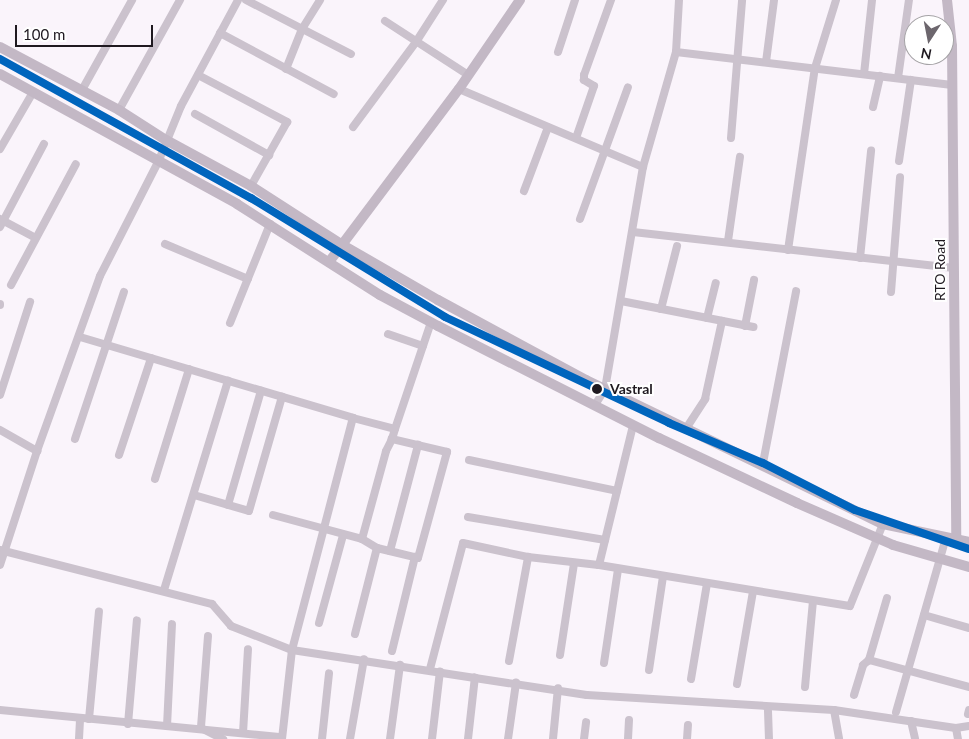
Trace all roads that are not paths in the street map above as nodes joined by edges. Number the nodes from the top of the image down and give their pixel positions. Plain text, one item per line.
1 (132, 0) edge
2 (180, 0) edge
3 (238, 0) edge
4 (246, 0) edge
5 (320, 0) edge
6 (443, 0) edge
7 (520, 0) edge
8 (574, 0) edge
9 (611, 0) edge
10 (679, 0) edge
11 (742, 0) edge
12 (774, 0) edge
13 (836, 0) edge
14 (872, 0) edge
15 (909, 0) edge
16 (947, 0) edge
17 (385, 21) dead end
18 (302, 29) junction
19 (220, 33) junction
20 (416, 42) junction
21 (0, 47) edge
22 (558, 52) dead end
23 (676, 52) junction
24 (350, 54) dead end
25 (735, 59) junction
26 (766, 62) junction
27 (815, 68) junction
28 (286, 69) junction
29 (0, 74) edge
30 (864, 74) junction
31 (198, 75) junction
32 (468, 75) junction
33 (880, 76) junction
34 (898, 78) junction
35 (911, 80) junction
36 (952, 85) junction
37 (628, 87) dead end
38 (459, 89) junction
39 (82, 90) junction
40 (33, 92) junction
41 (334, 94) dead end
42 (873, 107) dead end
43 (118, 110) junction
44 (195, 114) dead end
45 (548, 126) junction
46 (353, 127) dead end
47 (576, 138) junction
48 (731, 138) dead end
49 (166, 140) junction
50 (44, 144) dead end
51 (0, 150) edge
52 (606, 151) junction
53 (871, 151) dead end
54 (269, 155) junction
55 (740, 157) dead end
56 (159, 160) junction
57 (899, 161) dead end
58 (76, 164) dead end
59 (644, 167) junction
60 (900, 177) dead end
61 (251, 186) junction
62 (524, 191) dead end
63 (580, 219) dead end
64 (1, 222) edge
65 (270, 224) junction
66 (633, 232) junction
67 (35, 238) junction
68 (728, 241) junction
69 (165, 244) dead end
70 (341, 244) junction
71 (677, 246) dead end
72 (788, 250) junction
73 (860, 258) junction
74 (894, 261) junction
75 (329, 262) junction
76 (954, 268) junction
77 (248, 278) junction
78 (754, 280) dead end
79 (716, 283) dead end
80 (11, 285) dead end
81 (796, 291) dead end
82 (124, 292) dead end
83 (892, 292) dead end
84 (621, 301) junction
85 (30, 302) dead end
86 (661, 309) junction
87 (707, 318) junction
88 (431, 322) junction
89 (722, 322) junction
90 (230, 323) dead end
91 (388, 334) dead end
92 (80, 337) junction
93 (106, 344) junction
94 (423, 346) junction
95 (151, 358) junction
96 (189, 369) junction
97 (228, 381) junction
98 (605, 389) junction
99 (262, 391) junction
100 (0, 395) edge
101 (282, 397) junction
102 (595, 406) junction
103 (354, 418) junction
104 (689, 424) dead end
105 (633, 425) junction
106 (395, 429) junction
107 (0, 430) edge
108 (75, 439) dead end
109 (392, 439) junction
110 (418, 446) junction
111 (36, 450) junction
112 (119, 455) dead end
113 (468, 460) dead end
114 (762, 463) junction
115 (155, 479) dead end
116 (617, 491) junction
117 (194, 495) junction
118 (228, 504) junction
119 (273, 515) dead end
120 (468, 516) dead end
121 (883, 524) junction
122 (324, 530) junction
123 (343, 535) junction
124 (878, 538) junction
125 (362, 539) junction
126 (951, 539) junction
127 (606, 540) junction
128 (969, 542) edge
129 (378, 548) junction
130 (4, 550) edge
131 (390, 551) junction
132 (415, 557) junction
133 (528, 557) junction
134 (940, 559) junction
135 (574, 562) junction
136 (0, 565) edge
137 (599, 565) junction
138 (969, 567) edge
139 (618, 569) junction
140 (663, 576) junction
141 (708, 583) junction
142 (164, 590) junction
143 (753, 591) junction
144 (887, 598) dead end
145 (813, 601) junction
146 (98, 611) dead end
147 (924, 615) junction
148 (137, 620) dead end
149 (319, 623) dead end
150 (172, 624) dead end
151 (969, 628) edge
152 (355, 634) dead end
153 (208, 636) dead end
154 (248, 649) dead end
155 (292, 650) junction
156 (392, 651) dead end
157 (560, 655) dead end
158 (364, 659) junction
159 (869, 660) junction
160 (509, 661) dead end
161 (604, 663) dead end
162 (400, 665) junction
163 (430, 669) junction
164 (650, 670) dead end
165 (440, 671) junction
166 (908, 671) junction
167 (329, 673) dead end
168 (475, 677) junction
169 (691, 679) dead end
170 (516, 683) junction
171 (737, 684) dead end
172 (805, 687) dead end
173 (969, 687) edge
174 (558, 688) junction
175 (854, 695) dead end
176 (0, 710) edge
177 (834, 710) junction
178 (768, 712) dead end
179 (896, 712) dead end
180 (85, 718) junction
181 (629, 720) dead end
182 (912, 721) junction
183 (586, 722) dead end
184 (128, 724) junction
185 (688, 725) dead end
186 (168, 726) junction
187 (969, 726) edge
188 (201, 728) junction
189 (956, 728) junction
190 (243, 733) junction
191 (282, 738) edge
192 (79, 739) edge
193 (223, 739) edge
194 (322, 739) edge
195 (350, 739) edge
196 (390, 739) edge
197 (432, 739) edge
198 (468, 739) edge
199 (508, 739) edge
200 (553, 739) edge
201 (584, 739) edge
202 (628, 739) edge
203 (687, 739) edge
204 (769, 739) edge
205 (839, 739) edge
206 (915, 739) edge
207 (958, 739) edge

1 - 39 street
2 - 43 street
3 - 19 street
4 - 18 street
5 - 18 street
6 - 20 street
7 - 32 main road
8 - 22 street
9 - 47 street
10 - 23 street
11 - 25 street
12 - 26 street
13 - 27 street
14 - 30 street
15 - 34 street
16 - 36 main road, RTO Road
17 - 20 street
18 - 24 street
18 - 28 street
19 - 28 street
19 - 31 street
20 - 32 street
20 - 46 street
21 - 39 main road
23 - 25 street
23 - 59 street
25 - 26 street
25 - 48 street
26 - 27 street
27 - 30 street
27 - 72 street
28 - 41 street
29 - 40 main road
30 - 33 street
31 - 49 street
31 - 54 street
32 - 38 main road
33 - 34 street
33 - 42 street
34 - 35 street
35 - 36 street
35 - 57 street
36 - 76 main road, RTO Road
37 - 52 street
38 - 45 street
38 - 70 main road
39 - 43 main road
40 - 51 street
40 - 56 main road
43 - 49 main road
44 - 54 street
45 - 47 street
45 - 62 street
47 - 52 street
49 - 56 street
49 - 61 main road
50 - 64 street
52 - 59 street
52 - 63 street
53 - 73 street
54 - 61 street
55 - 68 street
56 - 65 main road
56 - 92 street
58 - 67 street
59 - 66 street
60 - 74 street
61 - 70 main road
64 - 67 street
65 - 75 main road
65 - 77 street
66 - 68 street
66 - 84 street
67 - 80 street
68 - 72 street
69 - 77 street
70 - 75 main road
70 - 98 main road
71 - 86 street
72 - 73 street
73 - 74 street
74 - 76 street
74 - 83 street
75 - 88 main road
76 - 126 main road, RTO Road
77 - 90 street
78 - 89 street
79 - 87 street
81 - 114 street
82 - 93 street
84 - 86 street
84 - 98 street
85 - 100 street
86 - 87 street
87 - 89 street
88 - 94 street
88 - 102 main road
89 - 104 street
91 - 94 street
92 - 93 street
92 - 111 street
93 - 95 street
93 - 108 street
94 - 106 street
95 - 96 street
95 - 112 street
96 - 97 street
96 - 115 street
97 - 99 street
97 - 117 street
98 - 102 street
98 - 114 main road
99 - 101 street
99 - 118 street
101 - 103 street
101 - 118 street
102 - 105 main road
103 - 106 street
103 - 122 street
105 - 116 street
105 - 124 main road
106 - 109 street
107 - 111 street
109 - 110 street
109 - 125 street
110 - 131 street
110 - 132 street
111 - 130 street
113 - 116 street
114 - 121 main road
116 - 127 street
117 - 118 street
117 - 142 street
119 - 122 street
120 - 127 street
121 - 124 street
121 - 126 main road
122 - 123 street
122 - 155 street
123 - 125 street
123 - 149 street
124 - 134 main road
124 - 145 street
125 - 129 street
126 - 128 main road
126 - 134 street
127 - 137 street
129 - 131 street
129 - 152 street
130 - 136 street
130 - 142 street
131 - 132 street
132 - 156 street
133 - 135 street
133 - 160 street
133 - 163 street
134 - 138 main road
134 - 147 street
135 - 137 street
135 - 157 street
137 - 139 street
139 - 140 street
139 - 161 street
140 - 141 street
140 - 164 street
141 - 143 street
141 - 169 street
142 - 155 street
143 - 145 street
143 - 171 street
144 - 159 street
145 - 172 street
146 - 180 street
147 - 151 street
147 - 166 street
148 - 184 street
150 - 186 street
153 - 188 street
154 - 190 street
155 - 158 street
155 - 191 street
158 - 162 street
158 - 195 street
159 - 166 street
159 - 175 street
162 - 163 street
162 - 196 street
163 - 165 street
165 - 168 street
165 - 197 street
166 - 173 street
166 - 179 street
167 - 194 street
168 - 170 street
168 - 198 street
170 - 174 street
170 - 199 street
174 - 177 street
174 - 200 street
176 - 180 street
177 - 182 street
177 - 205 street
178 - 204 street
180 - 184 street
180 - 192 street
181 - 202 street
182 - 189 street
182 - 206 street
183 - 201 street
184 - 186 street
185 - 203 street
186 - 188 street
187 - 189 street
188 - 190 street
188 - 193 street
189 - 207 street
190 - 191 street

